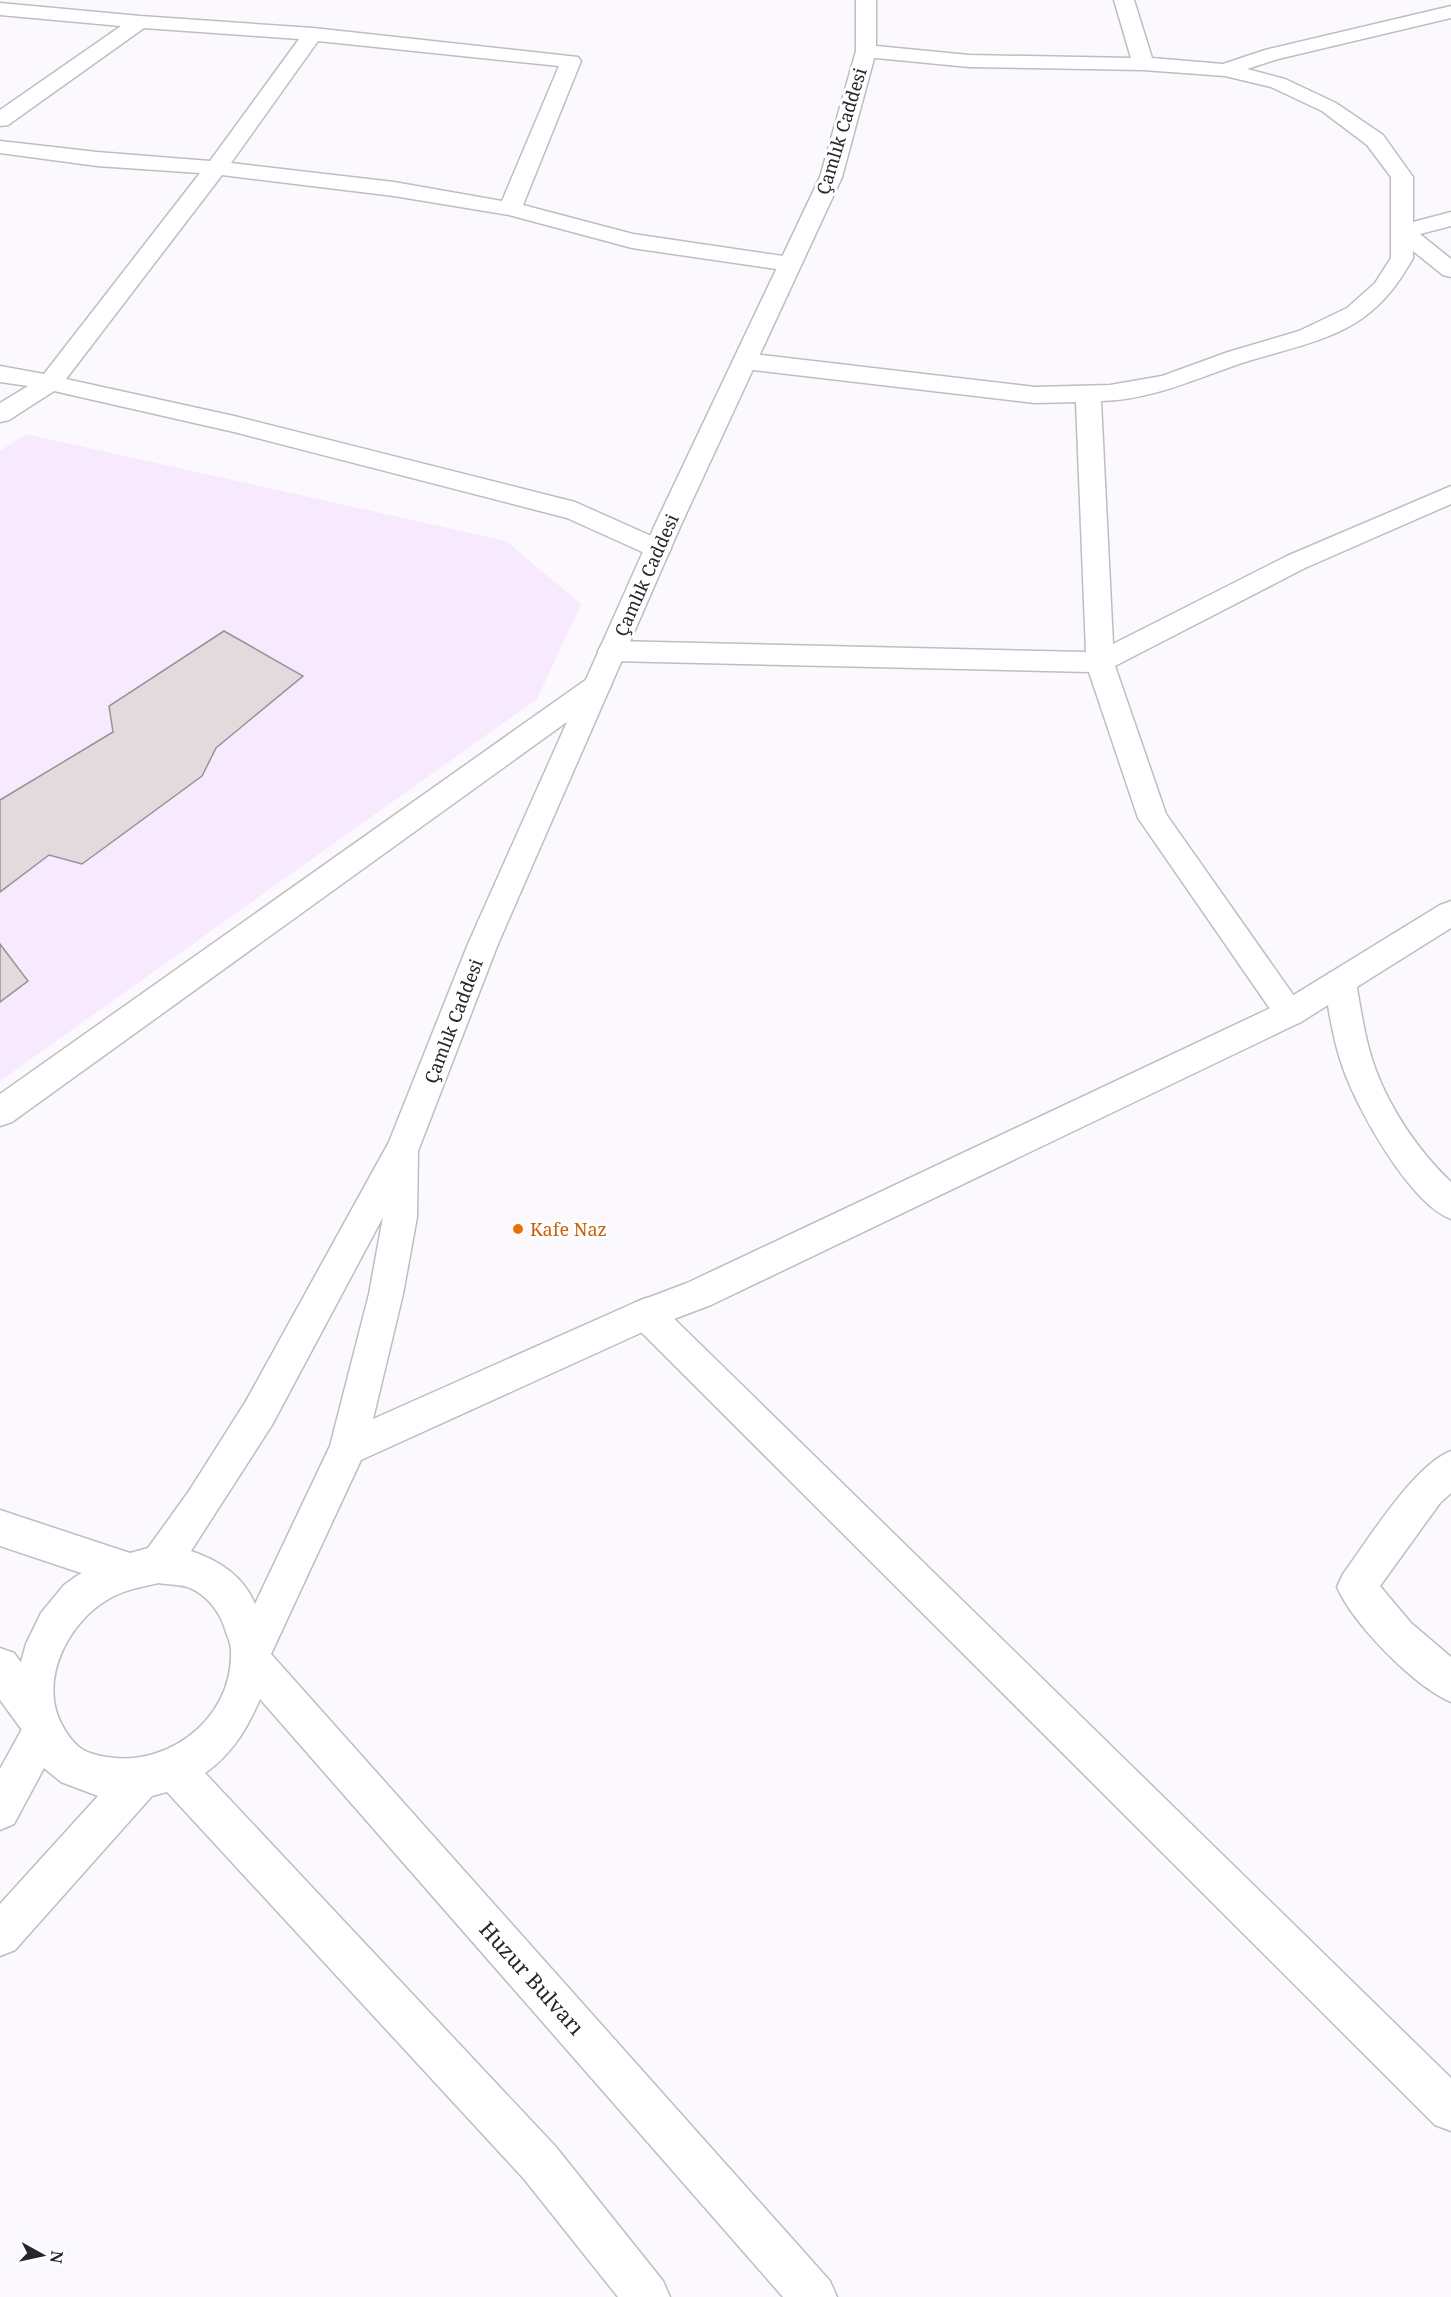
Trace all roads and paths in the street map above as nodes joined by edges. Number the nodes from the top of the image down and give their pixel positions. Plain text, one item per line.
1 (867, 0) edge
2 (1124, 0) edge
3 (0, 9) edge
4 (1451, 12) edge
5 (140, 22) junction
6 (313, 34) junction
7 (866, 51) junction
8 (1143, 64) junction
9 (1225, 70) junction
10 (0, 120) edge
11 (0, 147) edge
12 (216, 168) junction
13 (510, 209) junction
14 (1451, 219) edge
15 (1403, 232) junction
16 (790, 264) junction
17 (1451, 270) edge
18 (745, 361) junction
19 (0, 374) edge
20 (50, 382) junction
21 (1088, 393) junction
22 (0, 414) edge
23 (1451, 494) edge
24 (658, 549) junction
25 (612, 651) junction
26 (1100, 662) junction
27 (597, 686) junction
28 (1451, 913) edge
29 (1340, 982) junction
30 (1290, 1013) junction
31 (0, 1112) edge
32 (404, 1146) junction
33 (1451, 1204) edge
34 (646, 1314) junction
35 (348, 1448) junction
36 (1451, 1468) edge
37 (0, 1528) edge
38 (144, 1567) junction
39 (250, 1656) junction
40 (0, 1667) edge
41 (1451, 1682) edge
42 (40, 1723) junction
43 (156, 1775) junction
44 (0, 1810) edge
45 (0, 1935) edge
46 (1451, 2109) edge
47 (647, 2297) edge
48 (814, 2297) edge

1 - 7 street, Çamlık Caddesi
2 - 8 street
3 - 5 street
4 - 9 street
5 - 6 street
5 - 10 street
6 - 12 street
6 - 13 street
7 - 8 street
7 - 16 street, Çamlık Caddesi
8 - 9 street
9 - 15 street
11 - 12 street
12 - 13 street
12 - 20 street
13 - 16 street
14 - 15 street
15 - 17 street
15 - 21 street
16 - 18 street, Çamlık Caddesi
18 - 21 street
18 - 24 street, Çamlık Caddesi
19 - 20 street
20 - 22 street
20 - 24 street
21 - 26 street
23 - 26 street
24 - 25 street, Çamlık Caddesi
25 - 26 street
25 - 27 street, Çamlık Caddesi
26 - 30 street
27 - 31 street
27 - 32 street, Çamlık Caddesi
28 - 29 street
29 - 30 street
29 - 33 street
30 - 34 street
32 - 35 street
32 - 38 street
34 - 35 street
34 - 46 street
35 - 39 street
36 - 41 street
37 - 38 street
38 - 39 street
38 - 42 street
39 - 43 street
39 - 48 street, Huzur Bulvarı
40 - 42 street
42 - 43 street
42 - 44 street
43 - 45 street
43 - 47 street

